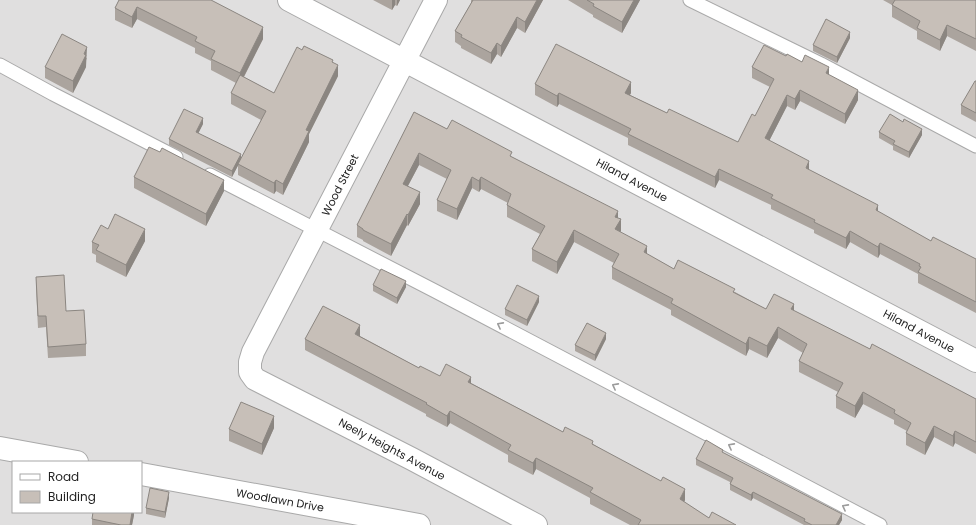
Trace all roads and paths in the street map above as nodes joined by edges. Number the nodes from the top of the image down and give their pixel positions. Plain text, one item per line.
1 (289, 0) edge
2 (436, 0) edge
3 (690, 0) edge
4 (404, 60) junction
5 (0, 65) edge
6 (976, 146) edge
7 (186, 162) edge
8 (199, 169) edge
9 (317, 231) junction
10 (976, 361) edge
11 (250, 372) joint
12 (0, 448) edge
13 (72, 461) edge
14 (142, 474) edge
15 (532, 524) edge
16 (419, 525) edge
17 (880, 525) edge

1 - 4 street, Hiland Avenue
2 - 4 street, Wood Street
3 - 6 lane
4 - 9 street, Wood Street
4 - 10 street, Hiland Avenue
5 - 7 lane
8 - 9 lane
9 - 11 street, Wood Street
17 -> 9 lane
11 - 15 street, Neely Heights Avenue
12 - 13 street
14 - 16 street, Woodlawn Drive

